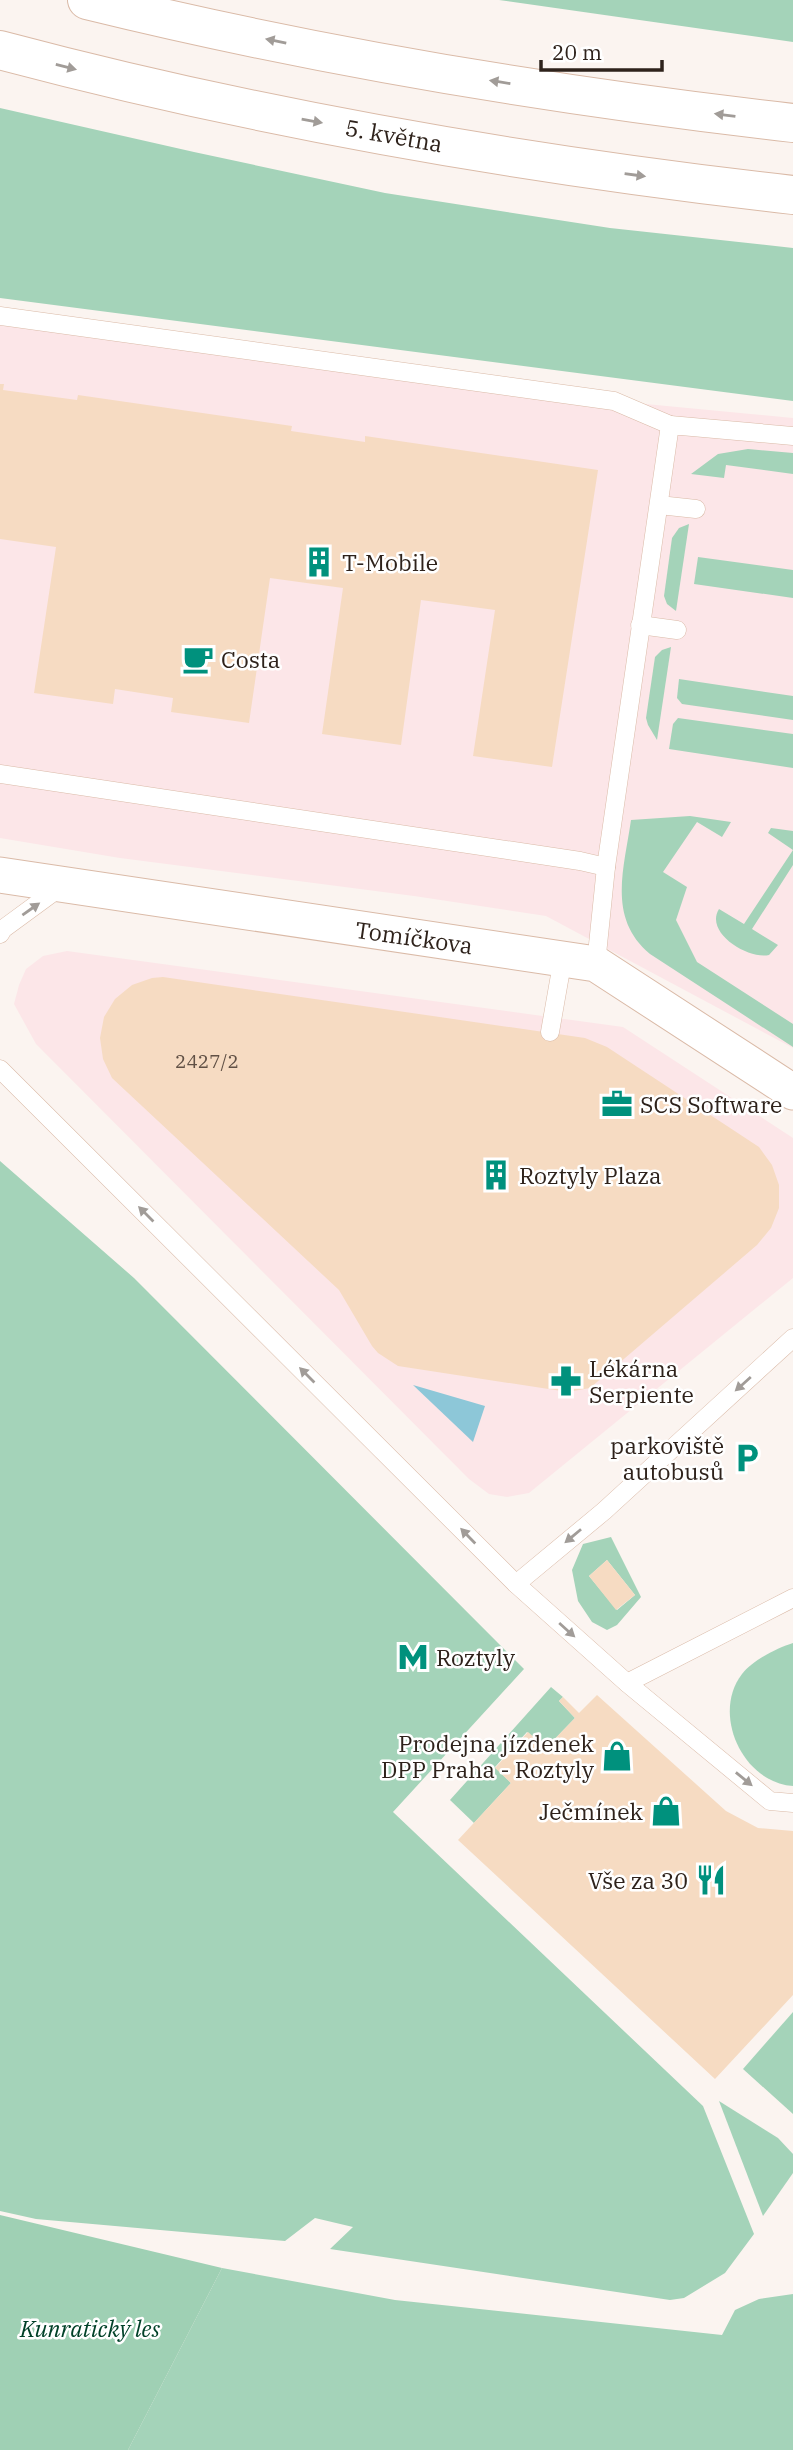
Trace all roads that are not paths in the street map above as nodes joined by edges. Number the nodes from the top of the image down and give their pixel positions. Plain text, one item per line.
1 (87, 0) edge
2 (0, 50) edge
3 (793, 123) edge
4 (793, 195) edge
5 (0, 316) edge
6 (670, 425) junction
7 (793, 436) edge
8 (659, 505) junction
9 (696, 509) dead end
10 (640, 625) junction
11 (677, 630) dead end
12 (0, 774) edge
13 (606, 867) junction
14 (0, 875) edge
15 (64, 886) junction
16 (0, 934) edge
17 (580, 961) junction
18 (550, 1032) dead end
19 (0, 1069) edge
20 (793, 1092) edge
21 (793, 1338) edge
22 (516, 1584) junction
23 (793, 1598) edge
24 (627, 1683) junction
25 (793, 1803) edge

3 -> 1 highway
2 -> 4 highway, 5. května
5 - 6 lane
6 - 7 lane
6 - 8 lane
8 - 9 lane
8 - 10 lane
10 - 11 lane
10 - 13 lane
12 - 13 lane
13 - 17 lane
14 - 15 street, Tomíčkova
16 -> 15 lane
15 - 17 street, Tomíčkova
17 - 18 lane
17 - 20 street, Tomíčkova
22 -> 19 lane
21 -> 22 lane
22 -> 24 lane
23 - 24 lane
24 -> 25 lane

